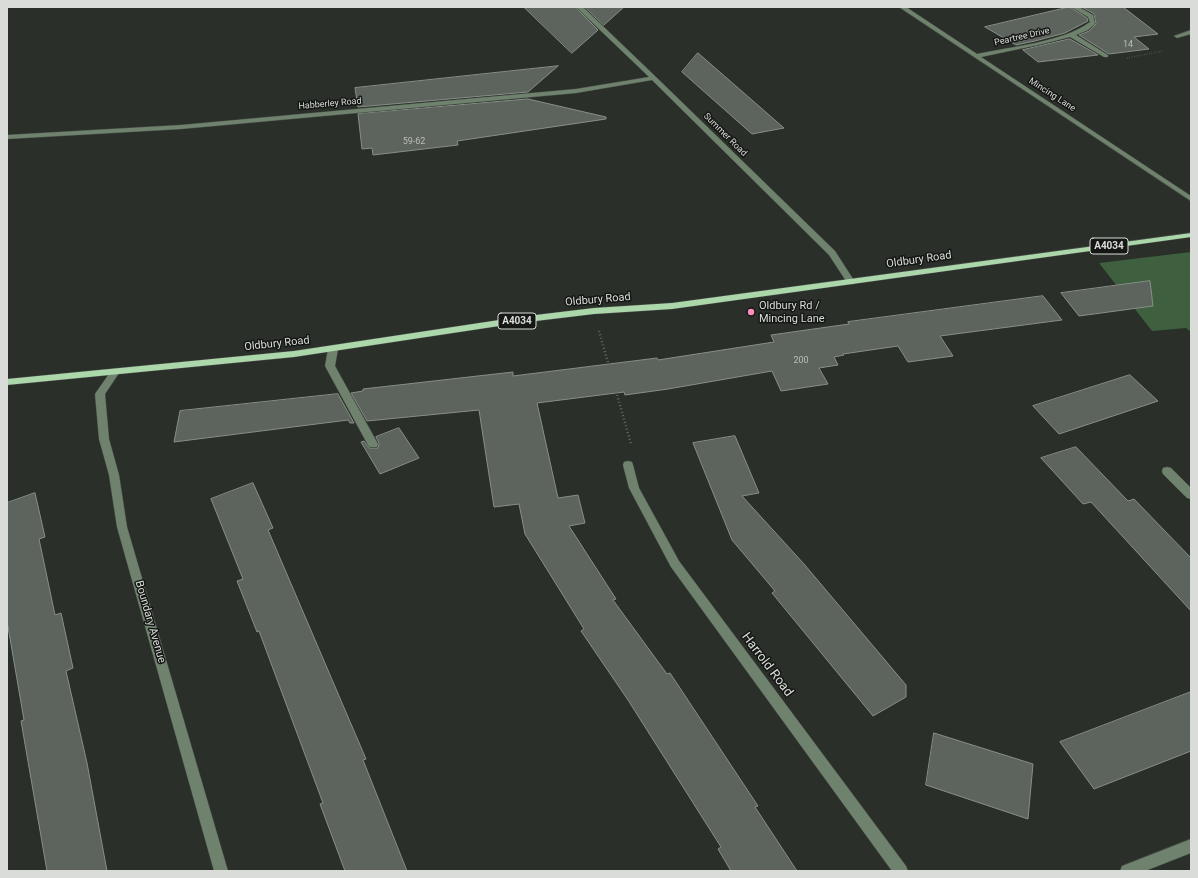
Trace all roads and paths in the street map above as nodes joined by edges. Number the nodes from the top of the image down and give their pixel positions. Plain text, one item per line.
1 (579, 7) edge
2 (902, 7) edge
3 (1074, 7) edge
4 (1191, 32) edge
5 (1072, 35) junction
6 (1177, 36) dead end
7 (1164, 50) dead end
8 (975, 56) junction
9 (1106, 56) dead end
10 (1127, 58) dead end
11 (654, 78) junction
12 (7, 137) edge
13 (1191, 199) edge
14 (1191, 235) edge
15 (851, 282) junction
16 (594, 311) junction
17 (333, 349) junction
18 (114, 373) junction
19 (7, 382) edge
20 (373, 444) dead end
21 (628, 466) joint
22 (1167, 471) dead end
23 (1191, 495) edge
24 (1191, 846) edge
25 (221, 871) edge
26 (901, 871) edge
27 (1127, 871) edge

1 - 11 street, Summer Road
2 - 8 street, Mincing Lane
3 - 5 street, Peartree Drive
4 - 6 street
5 - 8 street, Peartree Drive
5 - 9 street
7 - 10 path
8 - 13 street, Mincing Lane
11 - 12 street, Habberley Road
11 - 15 street, Summer Road
14 - 15 main road, Oldbury Road / A4034
15 - 16 main road, Oldbury Road / A4034
16 - 17 main road, Oldbury Road / A4034
16 - 21 path
17 - 18 main road, Oldbury Road / A4034
17 - 20 street
18 - 19 main road, Oldbury Road / A4034
18 - 25 street, Boundary Avenue
21 - 26 street, Harrold Road
22 - 23 street
24 - 27 street

